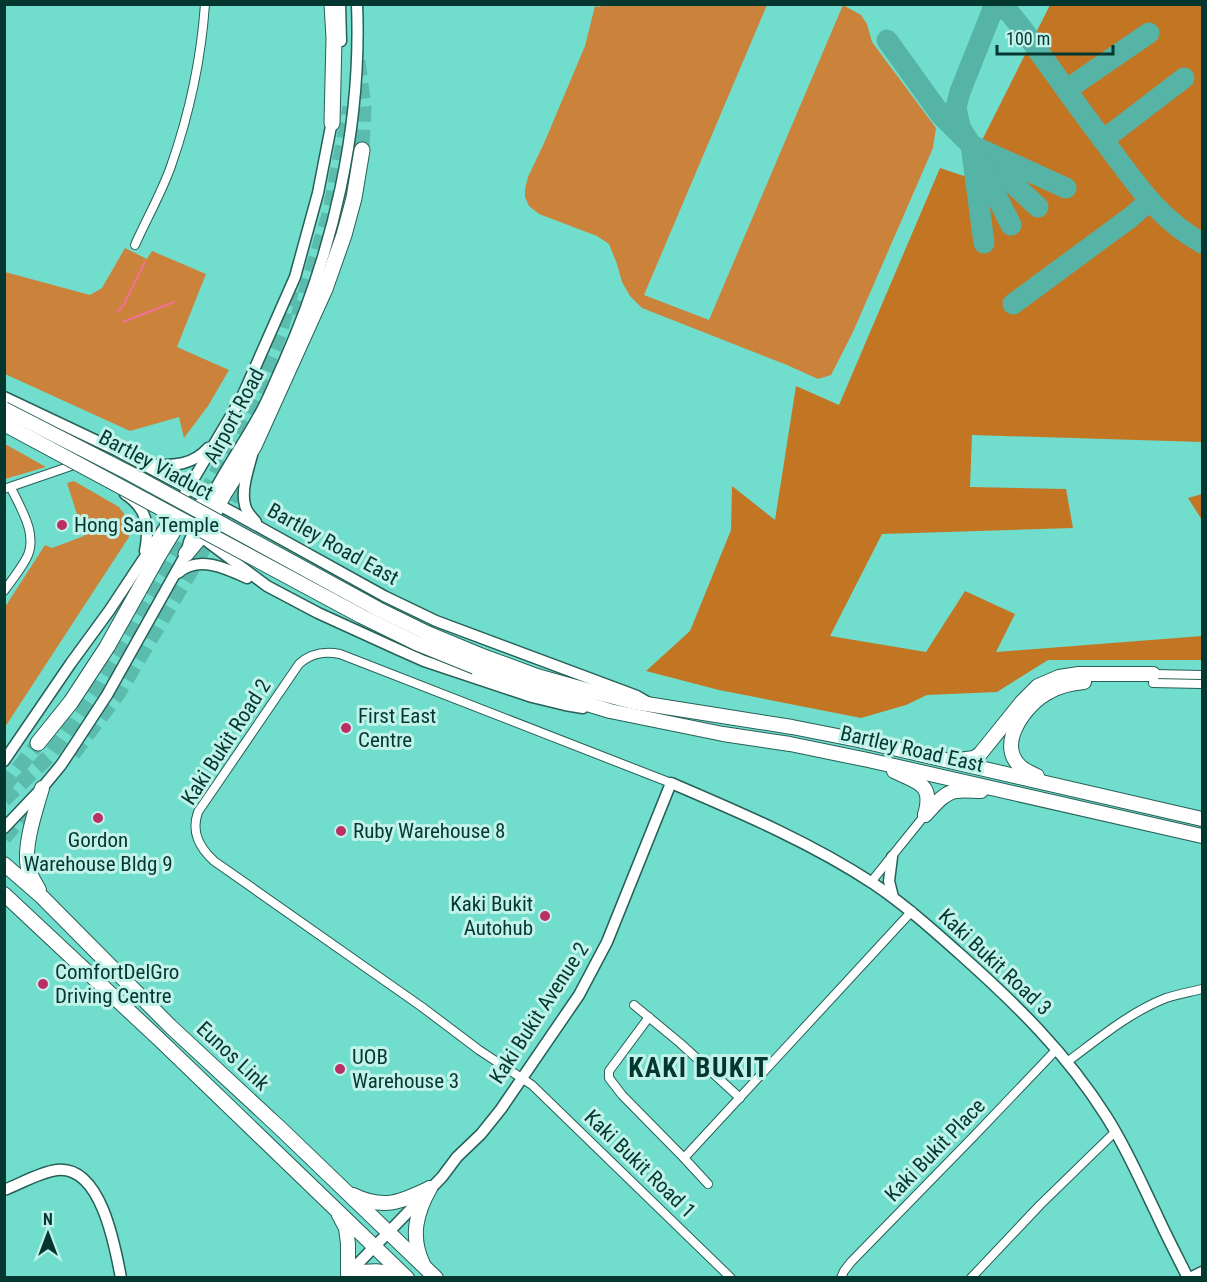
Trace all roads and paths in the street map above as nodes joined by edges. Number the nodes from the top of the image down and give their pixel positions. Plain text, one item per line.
1 (204, 4) edge
2 (332, 4) edge
3 (340, 4) edge
4 (357, 4) edge
5 (332, 123) junction
6 (362, 150) tunnel mouth
7 (338, 199) junction
8 (315, 206) junction
9 (135, 245) dead end
10 (4, 396) edge
11 (4, 409) edge
12 (4, 424) edge
13 (224, 430) junction
14 (4, 431) edge
15 (254, 446) junction
16 (60, 460) junction
17 (144, 465) junction
18 (70, 466) junction
19 (56, 472) junction
20 (8, 488) edge
21 (189, 489) junction
22 (214, 503) junction
23 (174, 521) junction
24 (263, 529) junction
25 (197, 534) junction
26 (186, 554) joint
27 (144, 557) junction
28 (173, 578) junction
29 (267, 586) junction
30 (4, 591) edge
31 (478, 661) junction
32 (1203, 675) edge
33 (1153, 678) junction
34 (1203, 684) edge
35 (652, 704) junction
36 (610, 711) junction
37 (38, 743) tunnel mouth
38 (868, 760) junction
39 (947, 760) junction
40 (4, 761) edge
41 (671, 783) junction
42 (1058, 786) junction
43 (42, 788) junction
44 (1005, 791) junction
45 (926, 815) junction
46 (1203, 819) edge
47 (4, 828) edge
48 (1203, 836) edge
49 (892, 857) junction
50 (4, 864) edge
51 (872, 882) junction
52 (4, 894) edge
53 (42, 897) junction
54 (893, 897) junction
55 (4, 906) edge
56 (912, 911) junction
57 (35, 922) junction
58 (1203, 989) edge
59 (634, 1005) dead end
60 (649, 1017) junction
61 (1057, 1049) junction
62 (1067, 1062) junction
63 (522, 1078) junction
64 (740, 1098) junction
65 (1115, 1132) junction
66 (684, 1158) junction
67 (708, 1184) dead end
68 (430, 1188) junction
69 (4, 1190) edge
70 (345, 1191) junction
71 (333, 1205) junction
72 (388, 1232) junction
73 (375, 1246) junction
74 (424, 1266) junction
75 (1203, 1272) edge
76 (346, 1276) edge
77 (121, 1278) edge
78 (401, 1278) edge
79 (407, 1278) edge
80 (436, 1278) edge
81 (731, 1278) edge
82 (841, 1278) edge
83 (970, 1278) edge
84 (1189, 1278) edge

1 - 9 street
2 - 5 highway
3 - 5 main road, Airport Road
4 - 7 main road, Airport Road
5 - 8 main road, Airport Road
6 - 15 highway
7 - 8 main road
7 - 22 main road, Airport Road
8 - 13 main road, Airport Road
10 - 17 main road, Bartley Road East
11 - 31 highway, Bartley Viaduct, bridge
12 - 31 highway, Bartley Viaduct, bridge
13 - 17 main road
13 - 21 main road, Airport Road
14 - 16 main road
15 - 22 highway
15 - 24 main road
16 - 18 main road
16 - 19 street
17 - 21 main road, Bartley Road East
18 - 19 street
18 - 27 main road
19 - 20 street
20 - 30 street
21 - 22 main road, Bartley Road East
21 - 23 main road, Airport Road
22 - 23 highway
22 - 24 main road, Bartley Road East
22 - 25 highway
23 - 25 main road, Bartley Road East
23 - 27 main road, Airport Road
23 - 37 highway
24 - 35 main road, Bartley Road East
25 - 26 highway
25 - 29 main road, Bartley Road East
26 - 28 main road
27 - 40 main road, Airport Road
28 - 29 main road
28 - 43 main road
29 - 36 main road, Bartley Road East
31 - 35 highway, Bartley Road East
31 - 36 highway, Bartley Road East
32 - 33 street
33 - 34 street
33 - 39 highway
33 - 42 highway
35 - 39 highway, Bartley Road East
36 - 38 highway, Bartley Road East
38 - 44 highway, Bartley Road East
38 - 45 highway
39 - 42 highway, Bartley Road East
41 - 51 main road, Kaki Bukit Road 3
41 - 63 main road, Kaki Bukit Avenue 2
41 - 63 street, Kaki Bukit Road 2
42 - 46 highway, Bartley Road East
43 - 47 main road
43 - 53 highway
44 - 45 highway
44 - 48 highway, Bartley Road East
45 - 49 street
49 - 51 street
49 - 54 main road
50 - 53 highway, Eunos Link
51 - 54 main road, Kaki Bukit Road 3
52 - 57 highway, Eunos Link
53 - 70 highway, Eunos Link
54 - 56 main road, Kaki Bukit Road 3
55 - 57 highway
56 - 61 main road, Kaki Bukit Road 3
56 - 64 street
57 - 71 highway, Eunos Link
58 - 62 street
59 - 60 street
60 - 64 street
60 - 66 street
61 - 62 main road, Kaki Bukit Road 3
61 - 82 street, Kaki Bukit Place
62 - 65 main road, Kaki Bukit Road 3
63 - 68 main road, Kaki Bukit Avenue 2
63 - 81 street, Kaki Bukit Road 1
64 - 66 street
65 - 83 street
65 - 84 main road, Kaki Bukit Road 3
66 - 67 street
68 - 70 highway
68 - 72 main road, Kaki Bukit Avenue 2
68 - 74 highway
69 - 77 main road
70 - 72 highway, Eunos Link
71 - 73 highway, Eunos Link
71 - 76 highway
72 - 73 main road, Kaki Bukit Avenue 2
72 - 74 highway, Eunos Link
73 - 76 main road, Kaki Bukit Avenue 2
73 - 79 highway, Eunos Link
74 - 80 highway, Eunos Link
75 - 84 main road
76 - 78 highway

